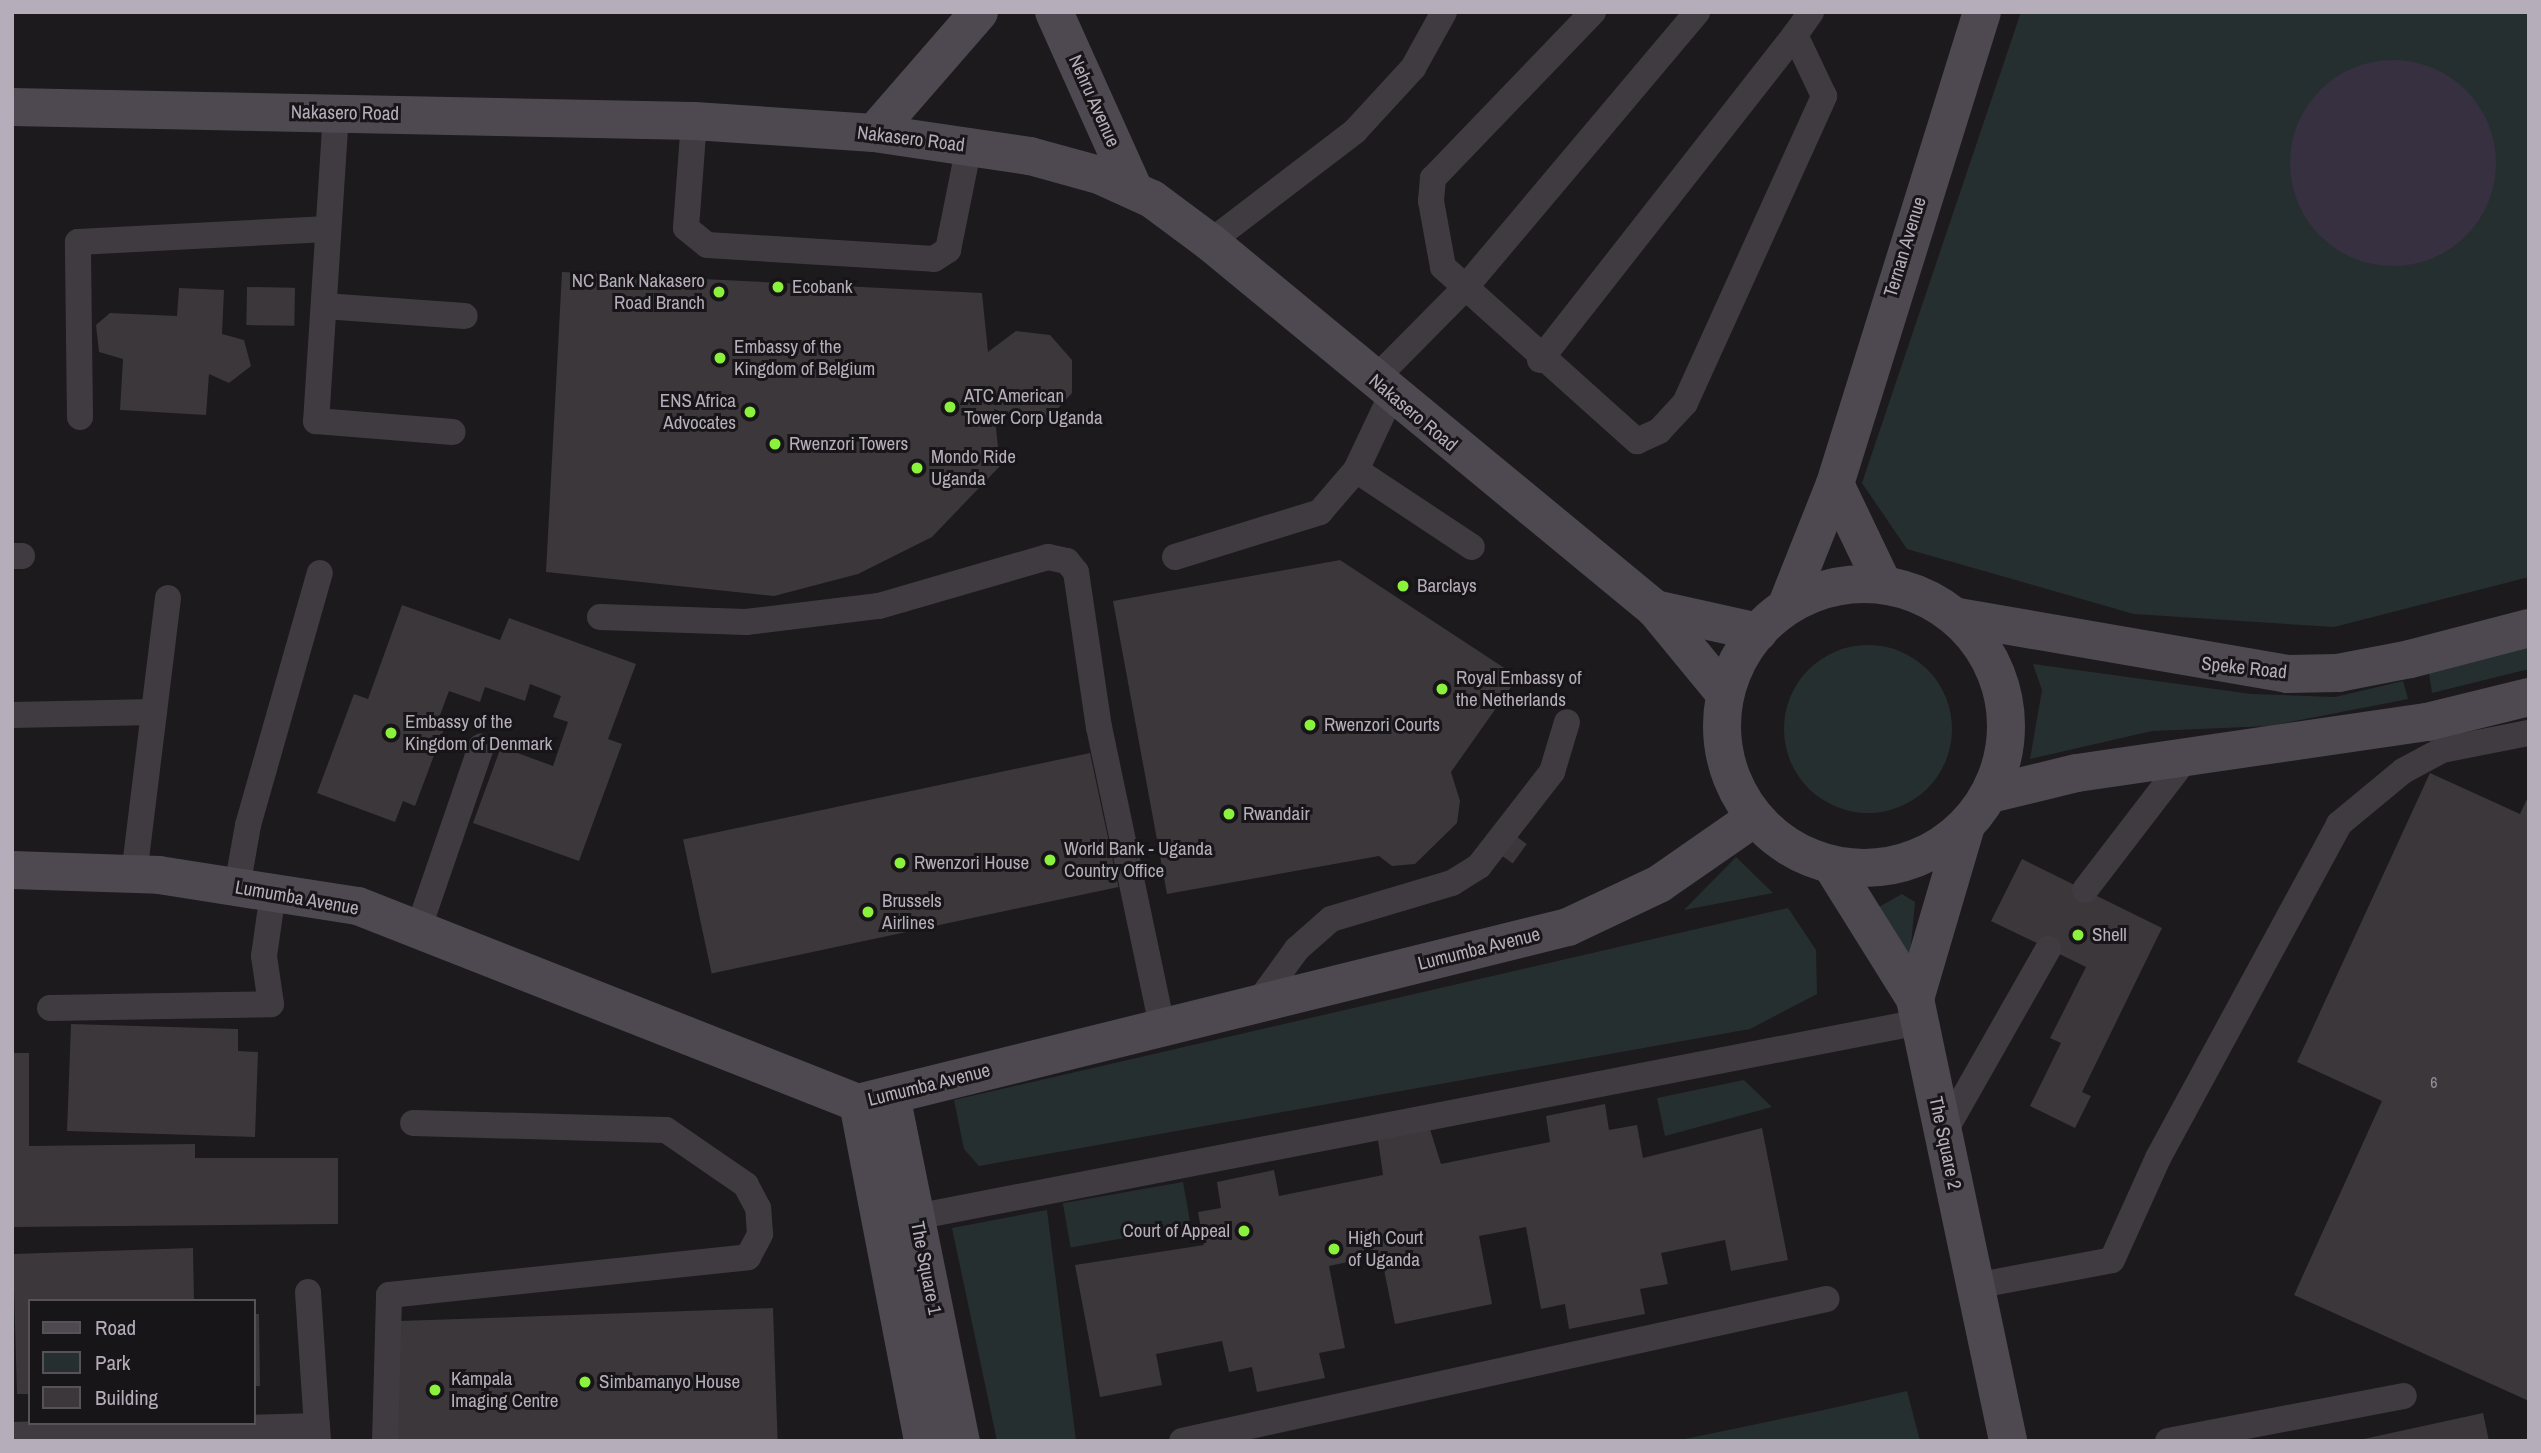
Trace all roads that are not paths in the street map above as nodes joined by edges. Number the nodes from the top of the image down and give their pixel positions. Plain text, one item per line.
1 (979, 12) edge
2 (1054, 12) edge
3 (1444, 12) edge
4 (1593, 12) edge
5 (1697, 12) edge
6 (1811, 12) edge
7 (1982, 12) edge
8 (1795, 35) junction
9 (12, 107) edge
10 (336, 113) junction
11 (694, 121) junction
12 (874, 133) junction
13 (969, 146) junction
14 (1134, 190) junction
15 (328, 229) junction
16 (1210, 242) junction
17 (1464, 289) junction
18 (324, 306) junction
19 (464, 316) dead end
20 (1540, 359) junction
21 (1382, 388) junction
22 (80, 417) dead end
23 (453, 432) dead end
24 (1356, 470) junction
25 (1835, 484) junction
26 (1472, 547) dead end
27 (1175, 557) dead end
28 (320, 573) dead end
29 (1883, 584) junction
30 (168, 598) dead end
31 (1786, 607) junction
32 (1655, 609) junction
33 (600, 617) dead end
34 (1958, 617) junction
35 (2529, 628) edge
36 (1758, 632) junction
37 (1726, 694) junction
38 (2529, 697) edge
39 (154, 712) junction
40 (12, 715) edge
41 (1567, 722) dead end
42 (2529, 733) edge
43 (481, 747) dead end
44 (2187, 757) junction
45 (1990, 794) junction
46 (1754, 818) junction
47 (1966, 826) junction
48 (1832, 866) junction
49 (12, 870) edge
50 (134, 875) junction
51 (255, 890) junction
52 (2085, 890) dead end
53 (418, 930) junction
54 (2048, 949) dead end
55 (1257, 1004) junction
56 (50, 1008) dead end
57 (1917, 1010) junction
58 (1162, 1027) junction
59 (874, 1099) junction
60 (412, 1123) dead end
61 (1943, 1134) junction
62 (898, 1220) junction
63 (1975, 1286) junction
64 (308, 1292) dead end
65 (1827, 1299) dead end
66 (2404, 1396) dead end
67 (318, 1434) edge
68 (12, 1435) edge
69 (385, 1441) edge
70 (923, 1441) edge
71 (961, 1441) edge
72 (1182, 1441) edge
73 (2008, 1441) edge
74 (2168, 1441) edge

1 - 12 main road
2 - 14 main road, Nehru Avenue
3 - 16 lane
4 - 17 lane
5 - 17 lane
6 - 8 lane
7 - 25 main road, Ternan Avenue
8 - 20 lane
8 - 20 lane
9 - 10 main road, Nakasero Road
10 - 11 main road, Nakasero Road
10 - 15 lane
11 - 12 main road, Nakasero Road
11 - 13 lane
12 - 13 main road, Nakasero Road
13 - 14 main road, Nakasero Road
14 - 16 main road, Nakasero Road
15 - 18 lane
15 - 22 lane
16 - 21 main road, Nakasero Road
17 - 20 lane
17 - 21 lane
18 - 19 lane
18 - 23 lane
21 - 24 lane
21 - 32 main road, Nakasero Road
24 - 26 lane
24 - 27 lane
25 - 29 main road
25 - 31 main road, Ternan Avenue
28 - 51 lane
29 - 31 main road
29 - 34 main road
30 - 39 lane
31 - 36 main road
32 - 36 main road, Nakasero Road
32 - 37 main road, Nakasero Road
33 - 58 lane
34 - 35 main road, Speke Road
34 - 45 main road
36 - 37 main road
37 - 46 main road
38 - 44 main road
39 - 40 lane
39 - 50 lane
41 - 55 lane
42 - 63 lane
43 - 53 lane
44 - 45 main road
44 - 52 lane
45 - 47 main road
46 - 48 main road
46 - 55 main road, Lumumba Avenue
47 - 48 main road
47 - 57 main road
48 - 57 main road, The Square 2
49 - 50 main road, Lumumba Avenue
50 - 51 main road, Lumumba Avenue
51 - 53 main road, Lumumba Avenue
51 - 56 lane
53 - 59 main road, Lumumba Avenue
54 - 61 lane
55 - 58 main road, Lumumba Avenue
57 - 61 main road, The Square 2
57 - 62 lane
58 - 59 main road, Lumumba Avenue
59 - 62 main road, The Square 1
60 - 69 lane
61 - 63 main road, The Square 2
62 - 70 main road, The Square 1
62 - 71 main road, The Square 1
63 - 73 main road, The Square 2
64 - 67 lane
65 - 72 lane
66 - 74 lane
67 - 68 lane

